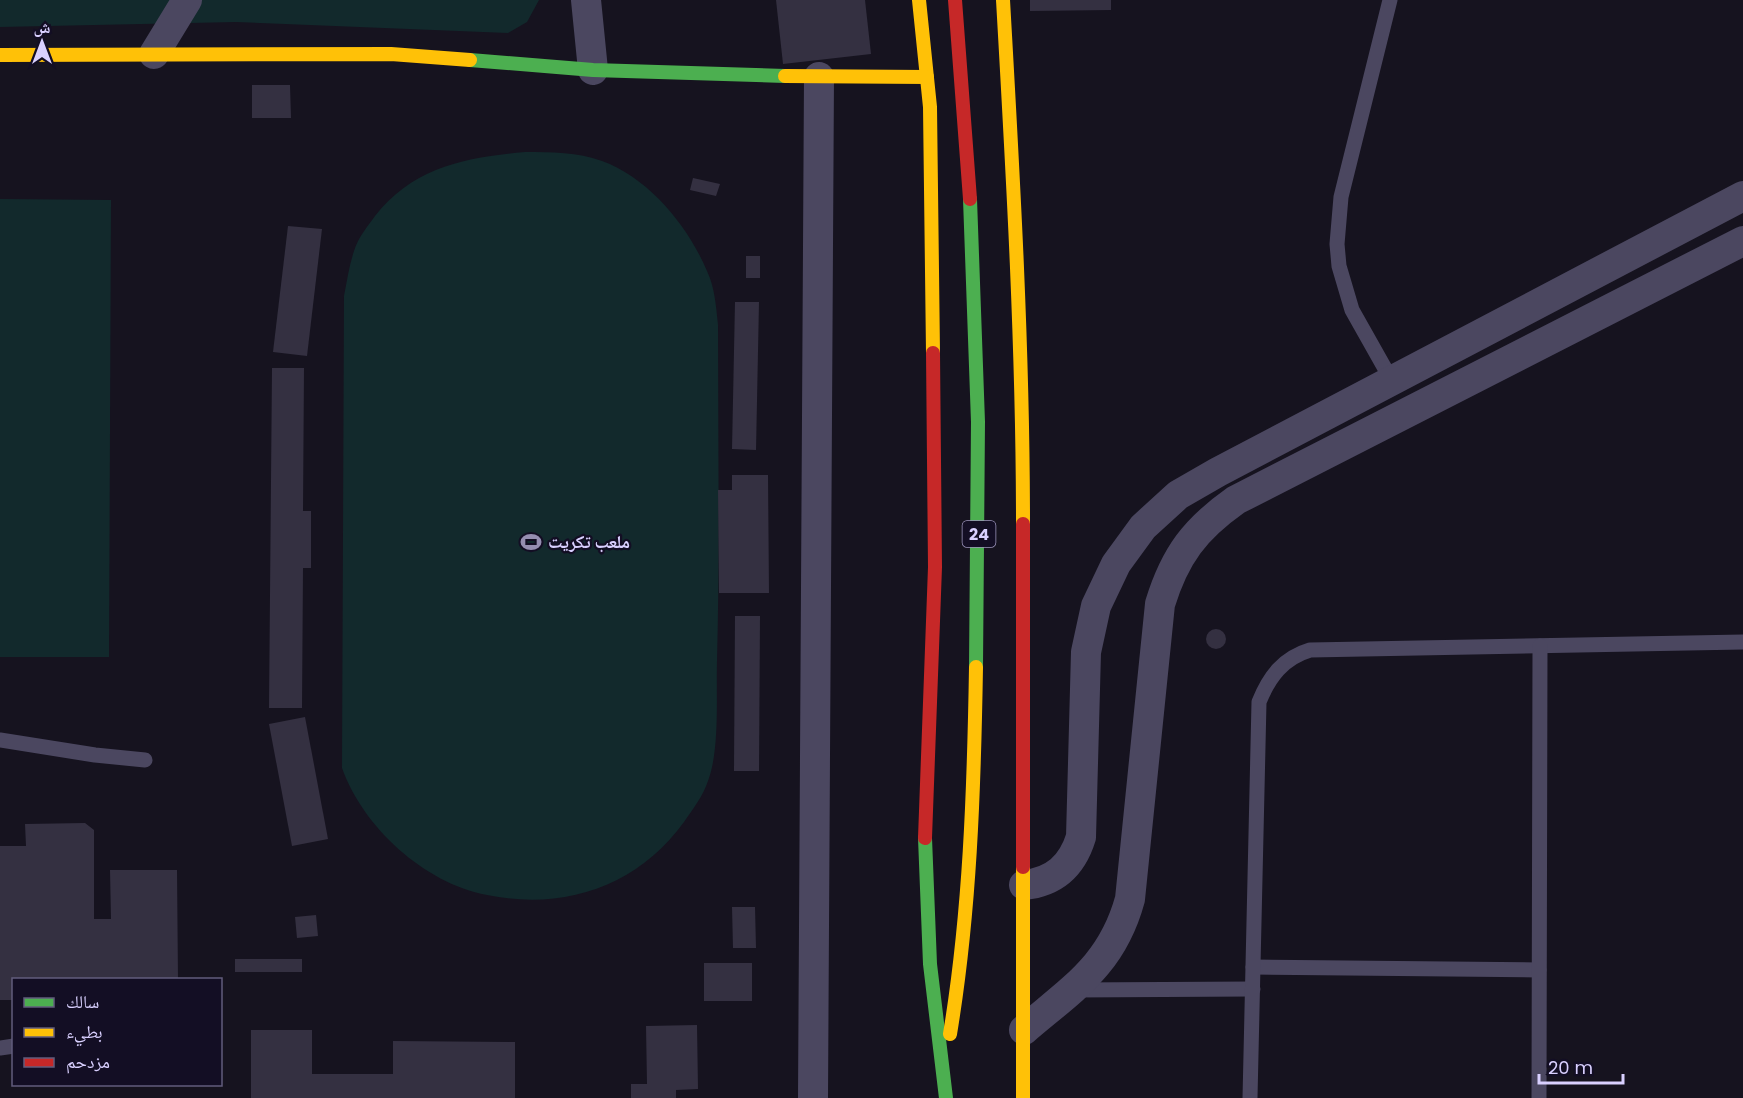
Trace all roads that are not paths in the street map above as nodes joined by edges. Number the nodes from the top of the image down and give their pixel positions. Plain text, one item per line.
1 (187, 0) edge
2 (586, 0) edge
3 (919, 0) edge
4 (955, 0) edge
5 (1003, 0) edge
6 (1390, 0) edge
7 (154, 54) junction
8 (0, 55) edge
9 (593, 70) junction
10 (819, 77) junction
11 (927, 77) junction
12 (1743, 196) edge
13 (1743, 241) edge
14 (1392, 381) junction
15 (1743, 642) edge
16 (1540, 646) junction
17 (0, 740) edge
18 (145, 760) dead end
19 (1024, 885) junction
20 (1253, 967) junction
21 (1539, 970) junction
22 (1253, 989) junction
23 (1071, 990) junction
24 (1024, 1030) junction
25 (943, 1066) junction
26 (813, 1098) edge
27 (946, 1098) edge
28 (1023, 1098) edge
29 (1250, 1098) edge
30 (1539, 1098) edge

1 - 7 street
2 - 9 street
3 - 11 main road
4 - 25 main road, 24
5 - 19 main road
6 - 14 lane
7 - 8 main road
7 - 9 main road
9 - 10 main road
10 - 11 main road
10 - 26 street
11 - 25 main road
12 - 14 street
13 - 23 street
14 - 19 street
15 - 16 lane
16 - 20 lane
16 - 21 lane
17 - 18 lane
19 - 24 main road
20 - 21 lane
20 - 22 lane
21 - 30 lane
22 - 23 lane
22 - 29 lane
23 - 24 street
24 - 28 main road
25 - 27 main road

